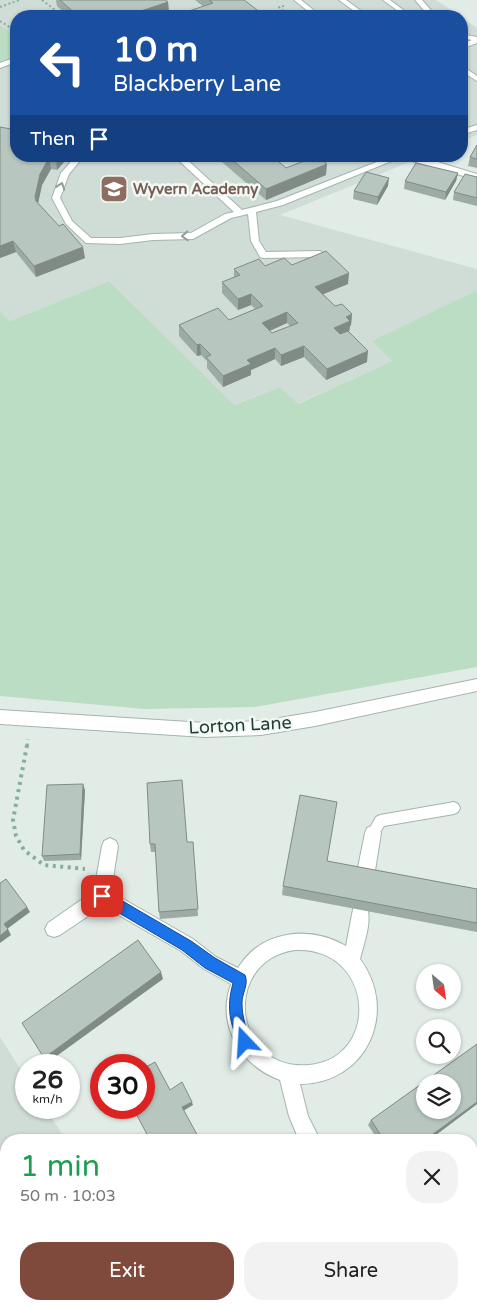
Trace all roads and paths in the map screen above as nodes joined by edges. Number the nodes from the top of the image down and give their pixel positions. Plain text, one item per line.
1 (19, 0) edge
2 (42, 0) edge
3 (297, 0) edge
4 (342, 0) edge
5 (402, 0) edge
6 (418, 0) edge
7 (389, 2) edge
8 (0, 7) edge
9 (55, 10) edge
10 (310, 10) edge
11 (356, 10) edge
12 (400, 10) edge
13 (427, 10) edge
14 (75, 162) edge
15 (185, 162) edge
16 (385, 162) edge
17 (427, 162) edge
18 (477, 177) edge
19 (251, 211) junction
20 (240, 213) junction
21 (320, 254) edge
22 (477, 685) edge
23 (0, 717) edge
24 (32, 719) junction
25 (454, 808) dead end
26 (373, 833) joint
27 (110, 846) dead end
28 (106, 869) junction
29 (365, 877) edge
30 (102, 896) junction
31 (360, 910) edge
32 (54, 929) dead end
33 (350, 962) junction
34 (240, 980) junction
35 (288, 1073) junction
36 (306, 1134) edge

1 - 8 path
2 - 9 path
3 - 10 lane
4 - 11 lane
5 - 7 lane
6 - 13 lane
7 - 12 lane
20 -> 14 lane
15 - 20 lane
16 - 19 lane
17 - 18 street
19 - 20 lane
19 - 21 lane
22 - 24 street, Lorton Lane
23 - 24 street, Lorton Lane
24 - 28 path
25 - 26 lane
26 - 29 street
27 - 28 street
28 - 30 street
30 - 32 street
30 - 34 street
31 - 33 street
33 - 34 street
33 - 35 street
34 - 35 street
35 - 36 street

